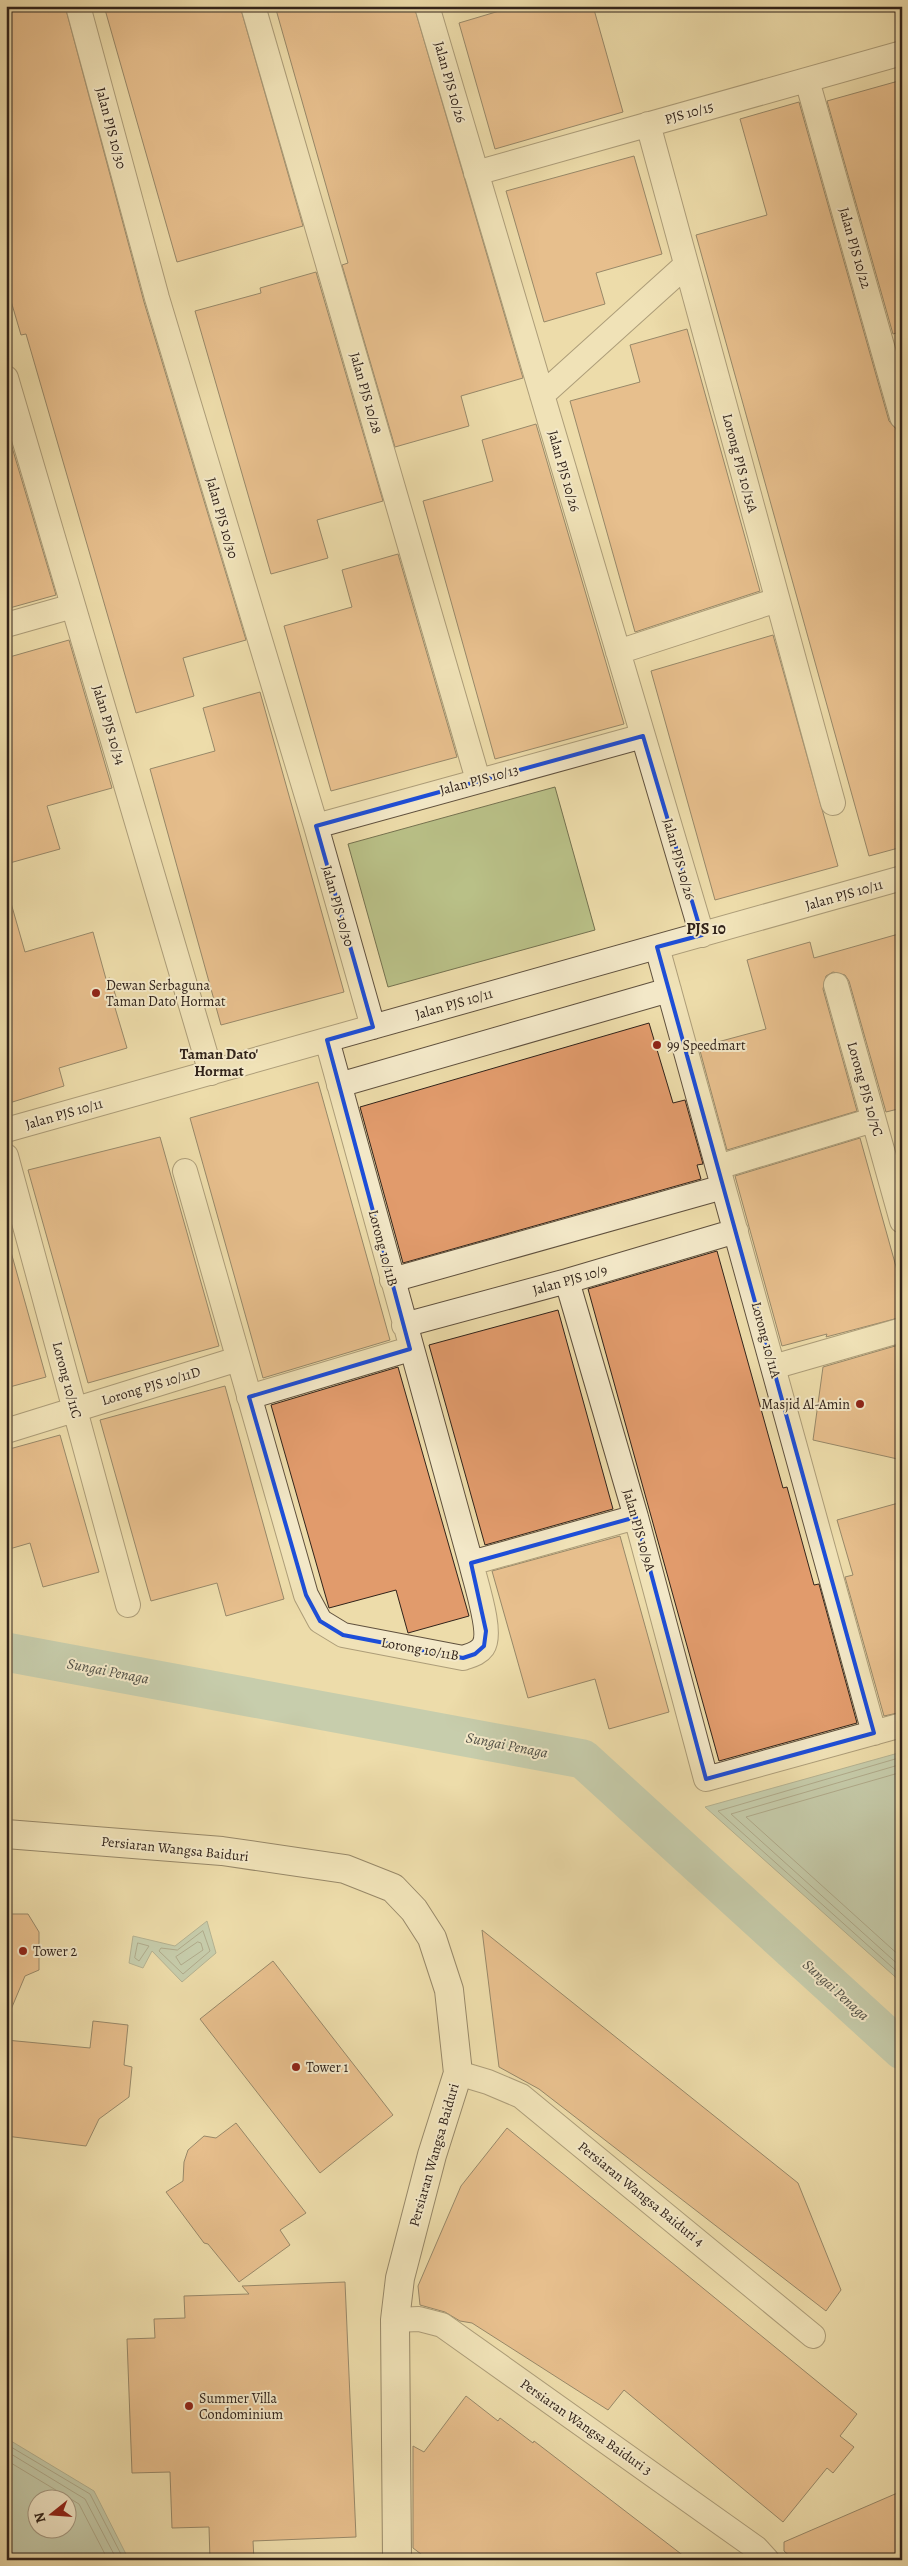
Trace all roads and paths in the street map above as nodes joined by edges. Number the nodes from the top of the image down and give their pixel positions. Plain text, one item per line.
1 (78, 6) edge
2 (254, 6) edge
3 (428, 6) edge
4 (902, 54) edge
5 (807, 80) junction
6 (648, 124) junction
7 (476, 173) junction
8 (686, 265) junction
9 (6, 378) edge
10 (542, 395) junction
11 (902, 417) edge
12 (777, 600) junction
13 (73, 606) junction
14 (6, 625) edge
15 (618, 652) junction
16 (643, 736) junction
17 (478, 780) junction
18 (833, 802) dead end
19 (316, 826) junction
20 (902, 878) edge
21 (702, 935) junction
22 (657, 947) junction
23 (836, 985) dead end
24 (669, 990) junction
25 (373, 1027) junction
26 (327, 1040) junction
27 (211, 1073) junction
28 (339, 1085) junction
29 (873, 1120) junction
30 (6, 1130) edge
31 (6, 1156) edge
32 (185, 1171) dead end
33 (721, 1177) junction
34 (902, 1221) edge
35 (736, 1231) junction
36 (392, 1280) junction
37 (567, 1281) junction
38 (404, 1325) junction
39 (902, 1330) edge
40 (410, 1349) junction
41 (238, 1359) junction
42 (773, 1367) junction
43 (249, 1397) junction
44 (75, 1409) junction
45 (6, 1430) edge
46 (636, 1517) junction
47 (471, 1563) junction
48 (128, 1605) dead end
49 (902, 1725) edge
50 (874, 1732) junction
51 (6, 1834) edge
52 (458, 2073) junction
53 (395, 2320) junction
54 (813, 2336) dead end
55 (401, 2558) edge
56 (767, 2560) edge

1 - 19 street, Jalan PJS 10/30
2 - 17 street, Jalan PJS 10/28
3 - 7 street, Jalan PJS 10/26
4 - 5 street, PJS 10/15
5 - 6 street, PJS 10/15
5 - 11 street, Jalan PJS 10/22
6 - 7 street, PJS 10/15
6 - 8 street, Lorong PJS 10/15A
7 - 10 street, Jalan PJS 10/26
8 - 10 street
8 - 12 street, Lorong PJS 10/15A
9 - 13 street, Jalan PJS 10/34
10 - 15 street, Jalan PJS 10/26
12 - 15 street
12 - 18 street, Lorong PJS 10/15A
13 - 14 street
13 - 27 street, Jalan PJS 10/34
15 - 16 street, Jalan PJS 10/26
16 - 17 street, Jalan PJS 10/13
16 - 21 street, Jalan PJS 10/26
17 - 19 street, Jalan PJS 10/13
19 - 25 street, Jalan PJS 10/30
20 - 21 street, Jalan PJS 10/11
21 - 22 street, Jalan PJS 10/11
22 - 24 street, Lorong 10/11A
22 - 25 street, Jalan PJS 10/11
23 - 29 street, Lorong PJS 10/7C
24 - 28 street
24 - 33 street, Lorong 10/11A
25 - 26 street, Jalan PJS 10/11
26 - 27 street, Jalan PJS 10/11
26 - 28 street, Lorong 10/11B
27 - 30 street, Jalan PJS 10/11
28 - 36 street, Lorong 10/11B
29 - 33 street
29 - 34 street, Lorong PJS 10/7C
31 - 44 street, Lorong 10/11C
32 - 41 street, Lorong 10/11B
33 - 35 street, Lorong 10/11A
33 - 36 street
35 - 37 street, Jalan PJS 10/9
35 - 42 street, Lorong 10/11A
36 - 38 street, Lorong 10/11B
37 - 38 street, Jalan PJS 10/9
37 - 46 street, Jalan PJS 10/9A
38 - 40 street, Lorong 10/11B
39 - 42 street
40 - 43 street
40 - 47 street, Lorong 10/11B
41 - 43 street, Lorong 10/11B
41 - 44 street, Lorong PJS 10/11D
42 - 50 street, Lorong 10/11A
43 - 47 street, Lorong 10/11B
44 - 45 street, Lorong PJS 10/11D
44 - 48 street, Lorong 10/11C
46 - 47 street
46 - 50 street, Jalan PJS 10/9A
49 - 50 street
51 - 52 street, Persiaran Wangsa Baiduri
52 - 53 street, Persiaran Wangsa Baiduri
52 - 54 street, Persiaran Wangsa Baiduri 4
53 - 55 street, Persiaran Wangsa Baiduri
53 - 56 street, Persiaran Wangsa Baiduri 3

